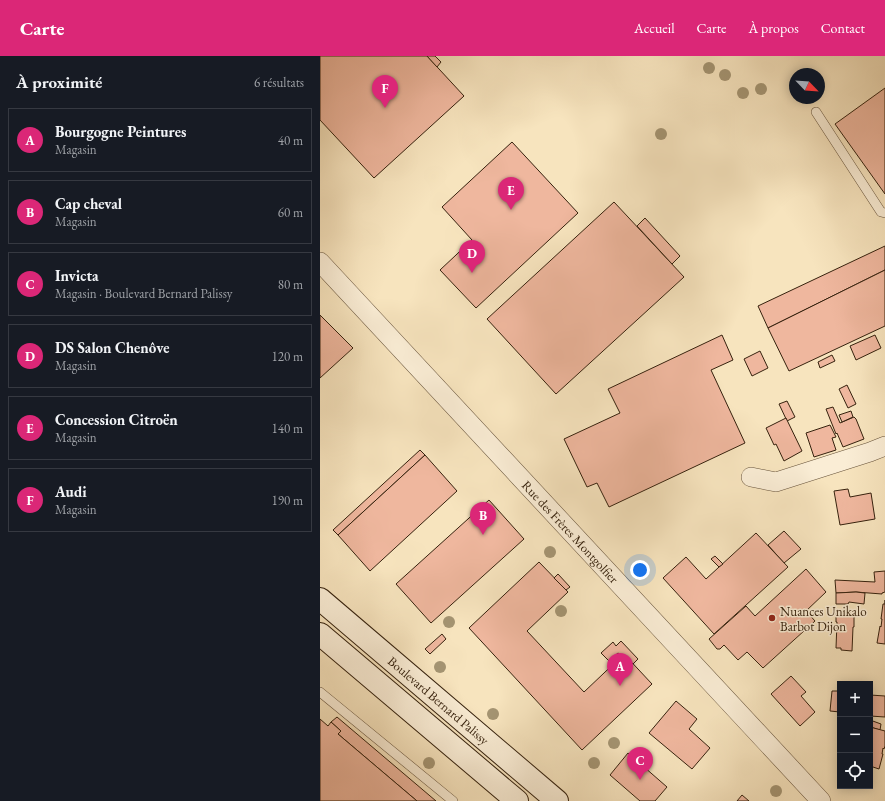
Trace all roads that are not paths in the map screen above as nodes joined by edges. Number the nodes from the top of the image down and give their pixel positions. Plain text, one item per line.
1 (816, 112) dead end
2 (885, 213) edge
3 (320, 262) edge
4 (885, 446) edge
5 (752, 477) dead end
6 (320, 599) edge
7 (320, 634) edge
8 (320, 692) edge
9 (453, 801) edge
10 (517, 801) edge
11 (557, 801) edge
12 (821, 801) edge

1 - 2 lane
3 - 12 street, Rue des Frères Montgolfier
4 - 5 street
6 - 11 main road, Boulevard Bernard Palissy
7 - 10 main road, Boulevard Bernard Palissy
8 - 9 lane

